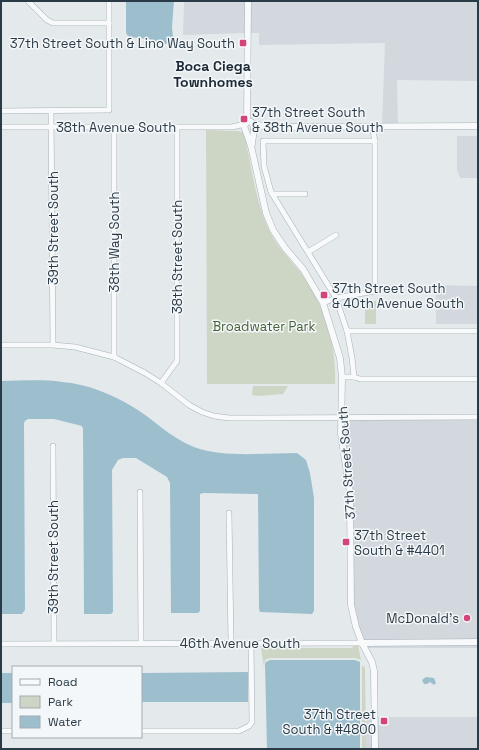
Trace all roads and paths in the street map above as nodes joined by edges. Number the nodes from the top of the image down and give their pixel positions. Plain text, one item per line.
1 (28, 1) edge
2 (109, 1) edge
3 (248, 1) edge
4 (109, 23) junction
5 (1, 111) edge
6 (51, 111) junction
7 (249, 126) junction
8 (372, 126) junction
9 (478, 126) edge
10 (1, 127) edge
11 (52, 127) junction
12 (114, 127) junction
13 (177, 127) junction
14 (375, 141) junction
15 (272, 194) junction
16 (305, 194) dead end
17 (336, 235) dead end
18 (308, 252) junction
19 (336, 298) junction
20 (323, 303) junction
21 (347, 331) junction
22 (478, 331) edge
23 (1, 345) edge
24 (53, 345) junction
25 (114, 357) junction
26 (342, 377) junction
27 (354, 377) junction
28 (478, 379) edge
29 (161, 383) junction
30 (478, 417) edge
31 (341, 418) junction
32 (53, 446) dead end
33 (140, 492) dead end
34 (229, 513) dead end
35 (478, 642) edge
36 (140, 643) junction
37 (231, 643) junction
38 (251, 643) junction
39 (362, 643) junction
40 (1, 644) edge
41 (54, 644) junction
42 (12, 731) edge
43 (142, 731) edge
44 (1, 732) edge
45 (375, 749) edge

1 - 4 street
2 - 4 street
3 - 7 street, 37th Street South
4 - 6 street, 38th Avenue South
5 - 6 street, 38th Avenue South
6 - 11 street, 39th Street South
7 - 8 street, 38th Avenue South
7 - 13 street, 38th Avenue South
7 - 20 street, 37th Street South
8 - 9 street, 38th Avenue South
8 - 14 street
10 - 11 street, 38th Avenue South
11 - 12 street, 38th Avenue South
11 - 24 street, 39th Street South
12 - 13 street, 38th Avenue South
12 - 25 street, 38th Way South
13 - 29 street, 38th Street South
14 - 15 street
14 - 19 street
15 - 16 street
15 - 18 street
17 - 18 street
18 - 19 street
19 - 20 street
19 - 21 street
20 - 26 street, 37th Street South
21 - 22 street
21 - 27 street
23 - 24 street
24 - 25 street
25 - 29 street
26 - 27 street
26 - 31 street, 37th Street South
27 - 28 street
29 - 31 street
30 - 31 street
31 - 39 street, 37th Street South
32 - 41 street, 39th Street South
33 - 36 street
34 - 37 street
35 - 39 street, 46th Avenue South
36 - 37 street, 46th Avenue South
36 - 41 street, 46th Avenue South
37 - 38 street, 46th Avenue South
38 - 39 street, 46th Avenue South
38 - 43 street
39 - 45 street, 37th Street South
40 - 41 street, 46th Avenue South
42 - 44 street

